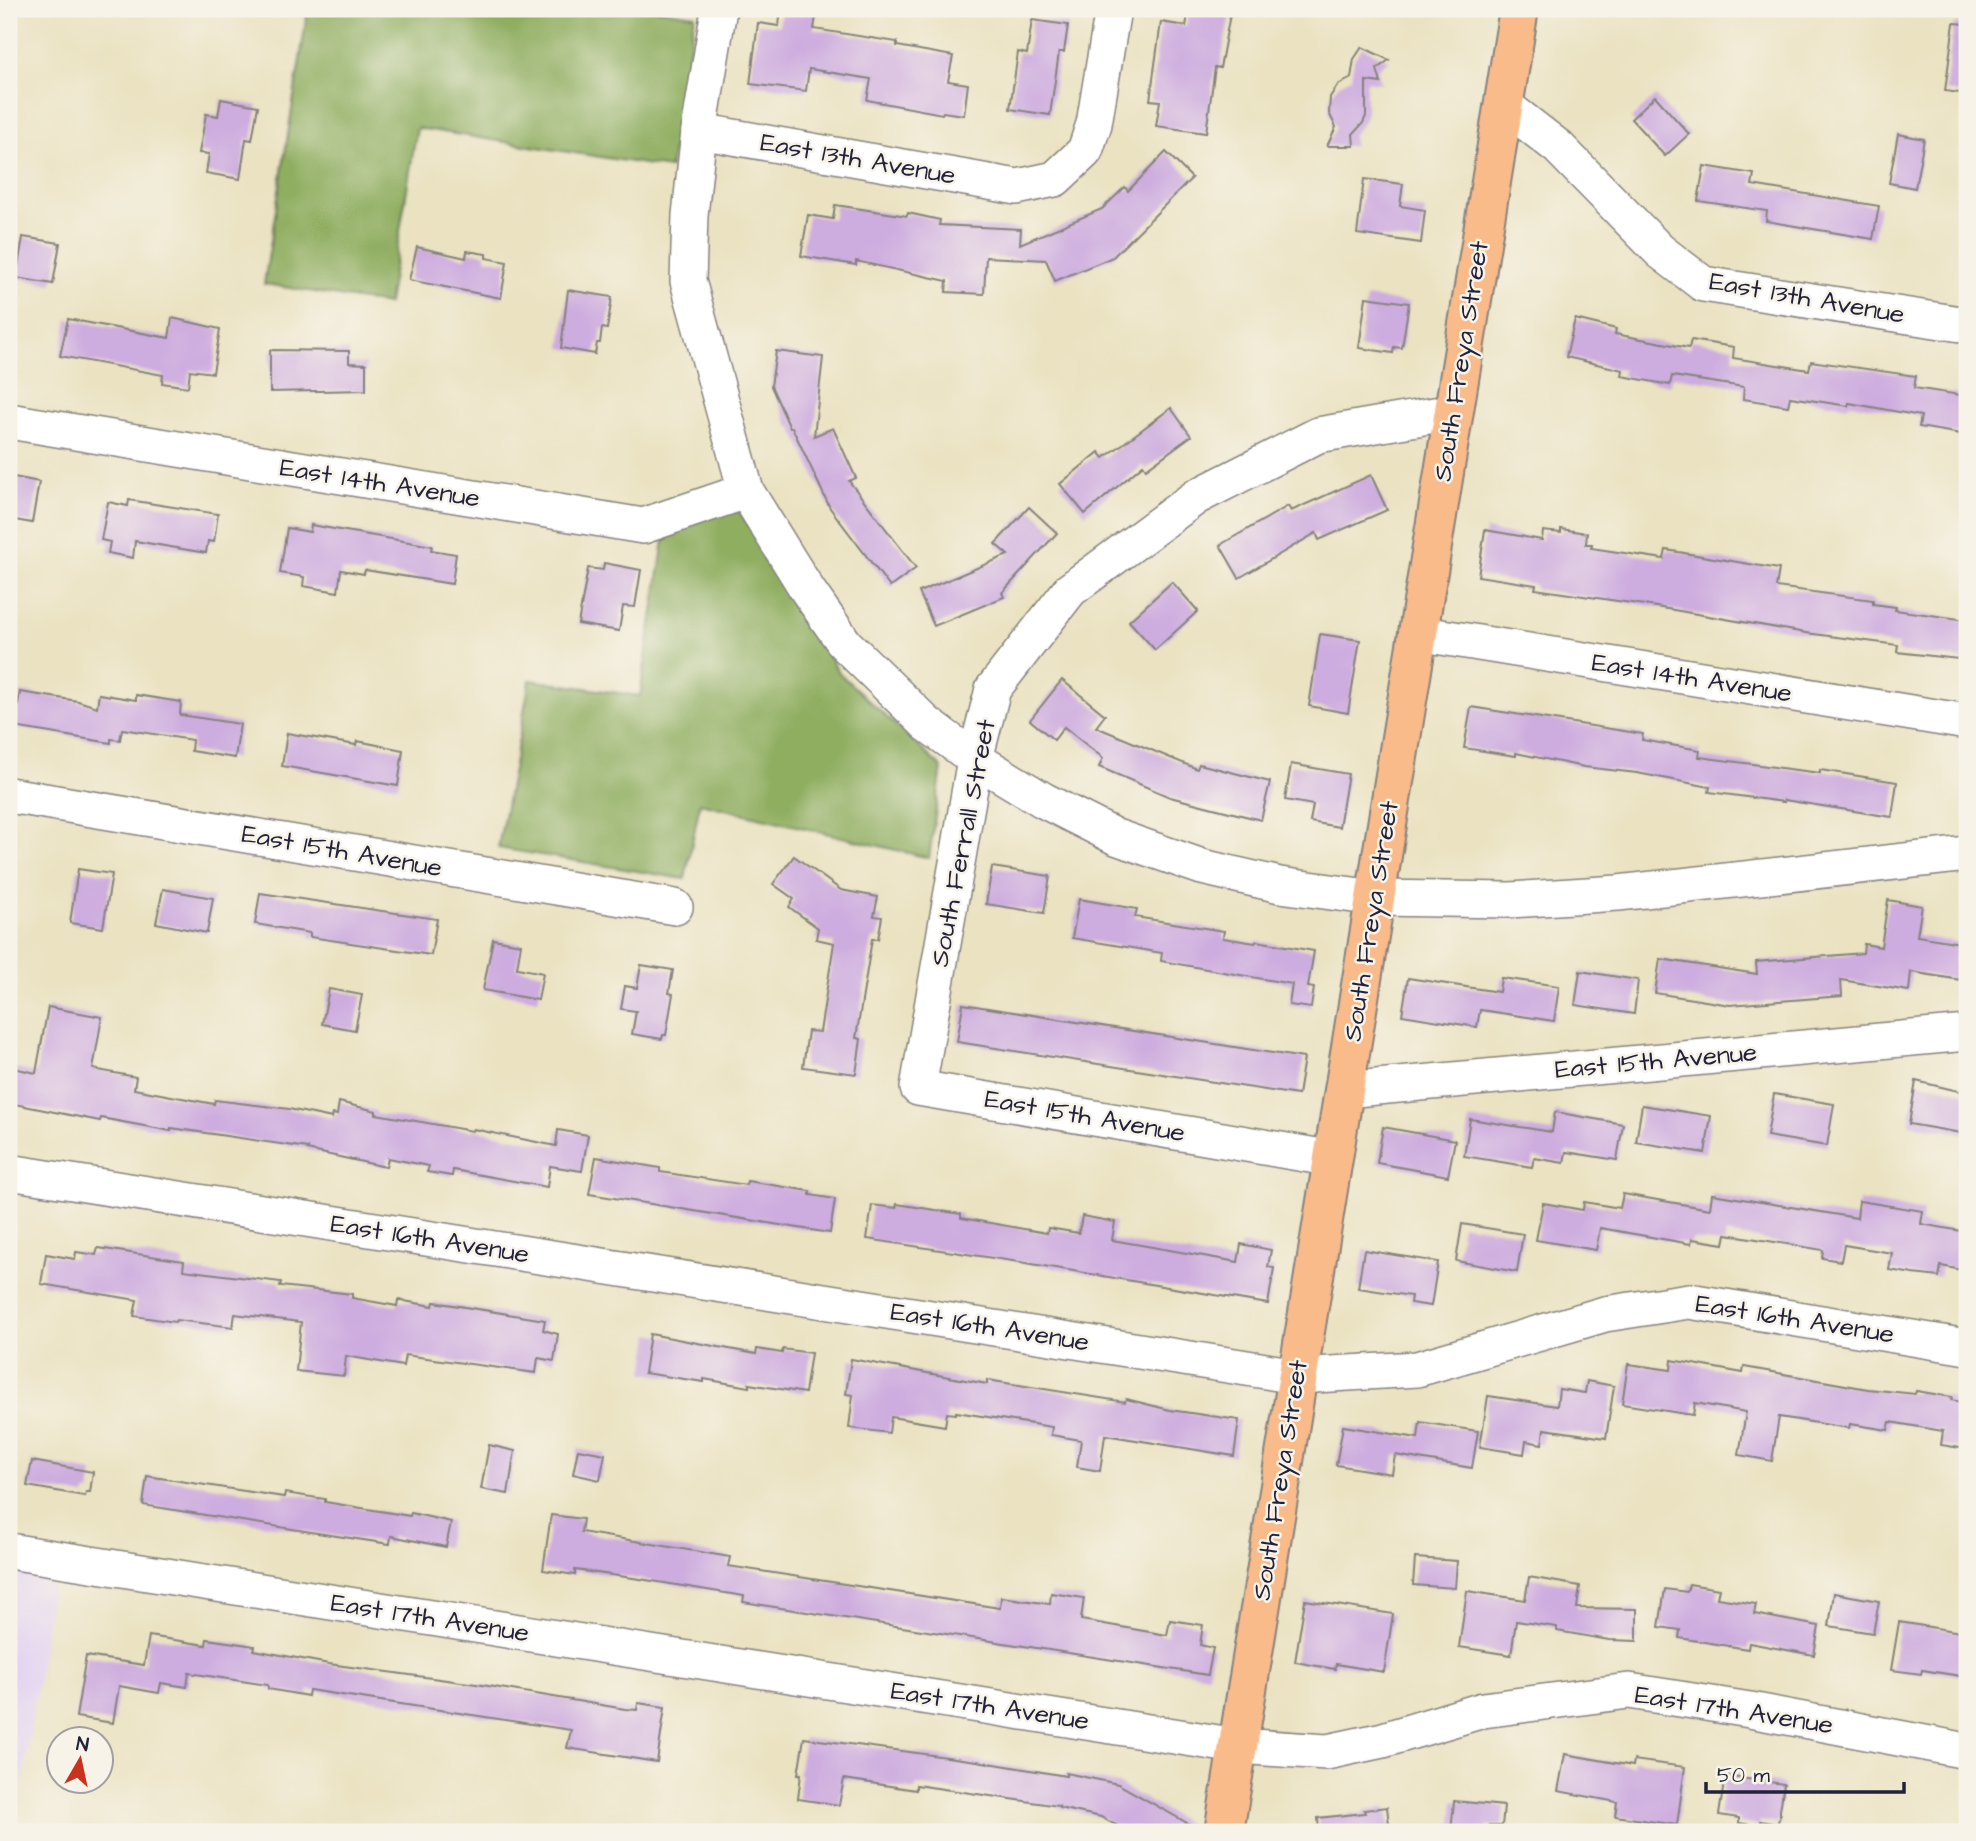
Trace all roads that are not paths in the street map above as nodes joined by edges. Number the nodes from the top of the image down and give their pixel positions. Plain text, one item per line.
1 (719, 9) edge
2 (1113, 9) edge
3 (1519, 9) edge
4 (1504, 105) junction
5 (699, 131) junction
6 (1967, 325) edge
7 (1452, 412) junction
8 (9, 421) edge
9 (746, 491) junction
10 (1417, 633) junction
11 (1967, 722) edge
12 (975, 759) junction
13 (9, 794) edge
14 (1967, 854) edge
15 (1375, 898) junction
16 (675, 907) dead end
17 (1967, 1033) edge
18 (919, 1088) joint
19 (1344, 1090) junction
20 (1334, 1159) junction
21 (9, 1172) edge
22 (1967, 1347) edge
23 (1297, 1376) junction
24 (9, 1551) edge
25 (1237, 1746) junction
26 (1967, 1751) edge
27 (1224, 1832) edge

1 - 5 street
2 - 5 street, East 13th Avenue
3 - 4 main road, South Freya Street
4 - 6 street, East 13th Avenue
4 - 7 main road, South Freya Street
5 - 9 street
7 - 10 main road, South Freya Street
7 - 12 street, South Ferrall Street
8 - 9 street, East 14th Avenue
9 - 12 street
10 - 11 street, East 14th Avenue
10 - 15 main road, South Freya Street
12 - 15 street
12 - 18 street, South Ferrall Street
13 - 16 street, East 15th Avenue
14 - 15 street
15 - 19 main road, South Freya Street
17 - 19 street, East 15th Avenue
18 - 20 street, East 15th Avenue
19 - 20 main road, South Freya Street
20 - 23 main road, South Freya Street
21 - 23 street, East 16th Avenue
22 - 23 street, East 16th Avenue
23 - 25 main road, South Freya Street
24 - 25 street, East 17th Avenue
25 - 26 street, East 17th Avenue
25 - 27 main road, South Freya Street

